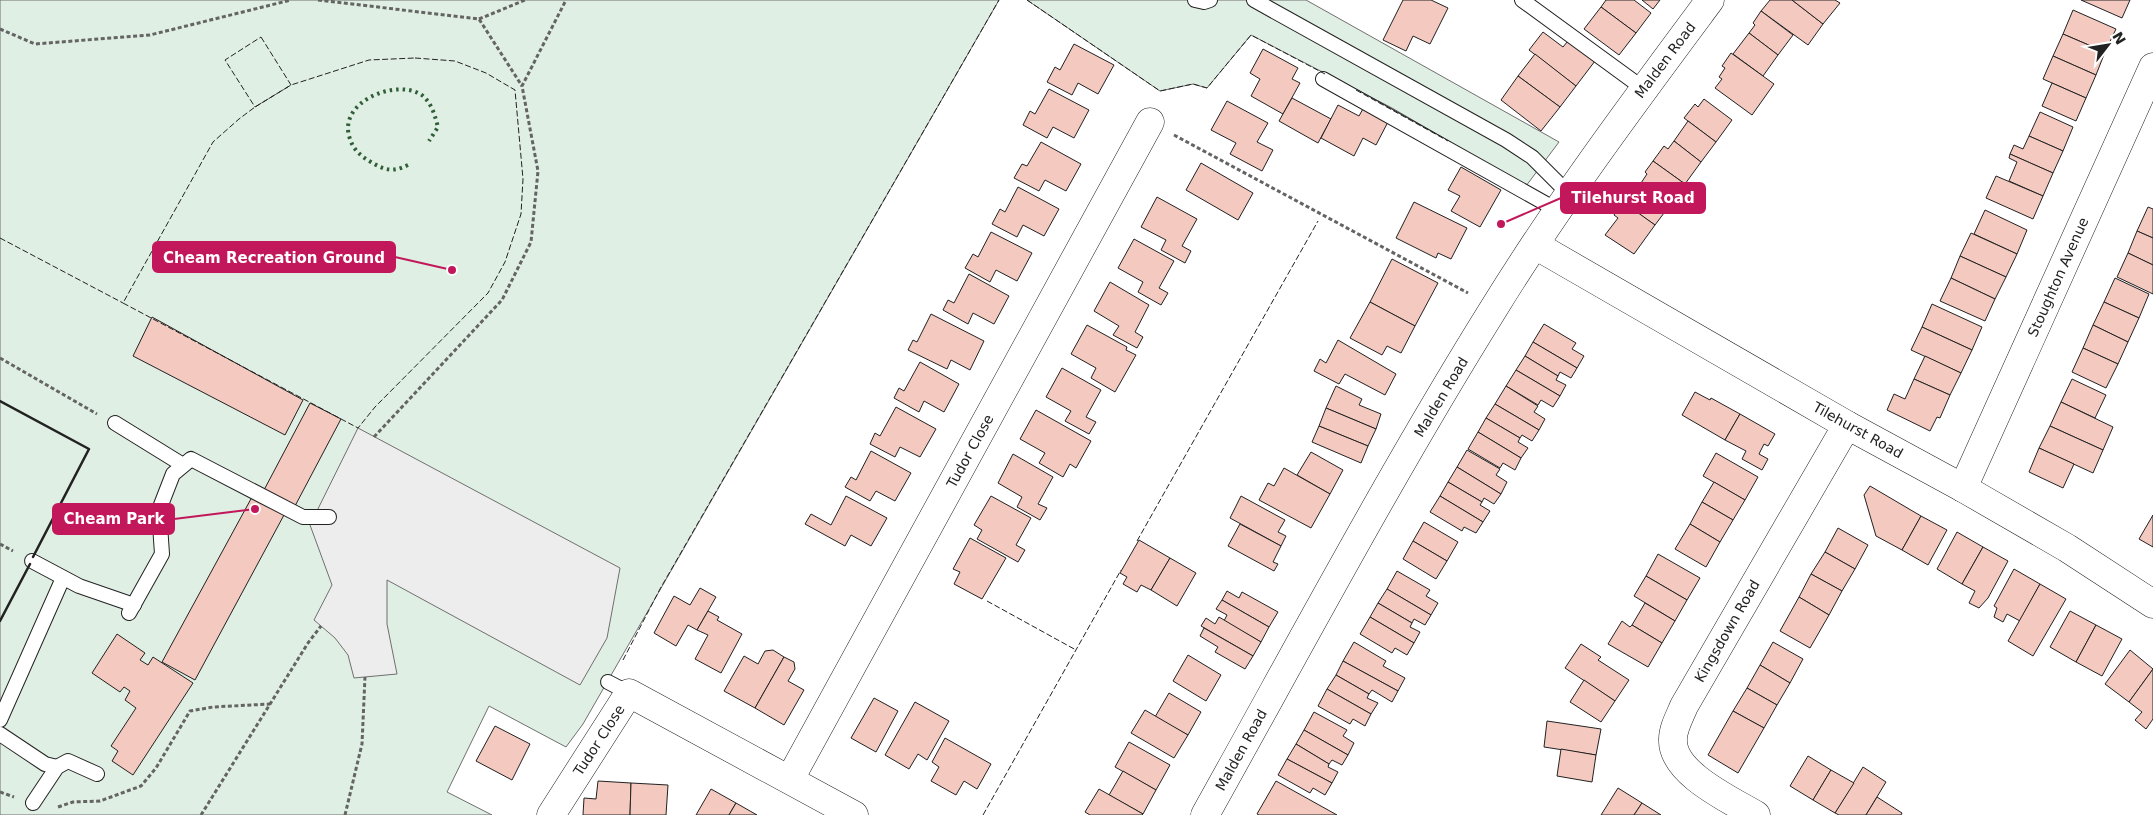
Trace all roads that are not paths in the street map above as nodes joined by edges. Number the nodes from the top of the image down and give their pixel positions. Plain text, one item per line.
1 (1195, 0) edge
2 (1210, 0) edge
3 (1254, 0) edge
4 (1522, 0) edge
5 (1710, 0) edge
6 (2153, 67) edge
7 (1323, 79) dead end
8 (1644, 89) junction
9 (1150, 122) road end
10 (1563, 201) junction
11 (1535, 245) junction
12 (115, 423) road end
13 (1848, 424) junction
14 (182, 466) junction
15 (1964, 488) junction
16 (329, 518) dead end
17 (32, 560) dead end
18 (63, 578) junction
19 (2153, 604) edge
20 (0, 720) edge
21 (0, 734) edge
22 (57, 767) junction
23 (97, 774) dead end
24 (790, 779) junction
25 (33, 803) road end
26 (551, 815) edge
27 (854, 815) edge
28 (1205, 815) edge
29 (1756, 815) edge

1 - 2 lane
3 - 10 lane
4 - 8 lane
5 - 8 street, Malden Road
6 - 15 street, Stoughton Avenue
7 - 10 lane
8 - 10 street, Malden Road
9 - 24 street, Tudor Close
10 - 11 street, Malden Road
11 - 13 street, Tilehurst Road
11 - 28 street, Malden Road
12 - 14 lane
13 - 15 street, Tilehurst Road
13 - 29 street, Kingsdown Road
14 - 16 lane
14 - 18 lane
15 - 19 street, Tilehurst Road
17 - 18 lane
18 - 20 lane
21 - 22 lane
22 - 23 lane
22 - 25 lane
24 - 26 street, Tudor Close
24 - 27 street, Tudor Close

